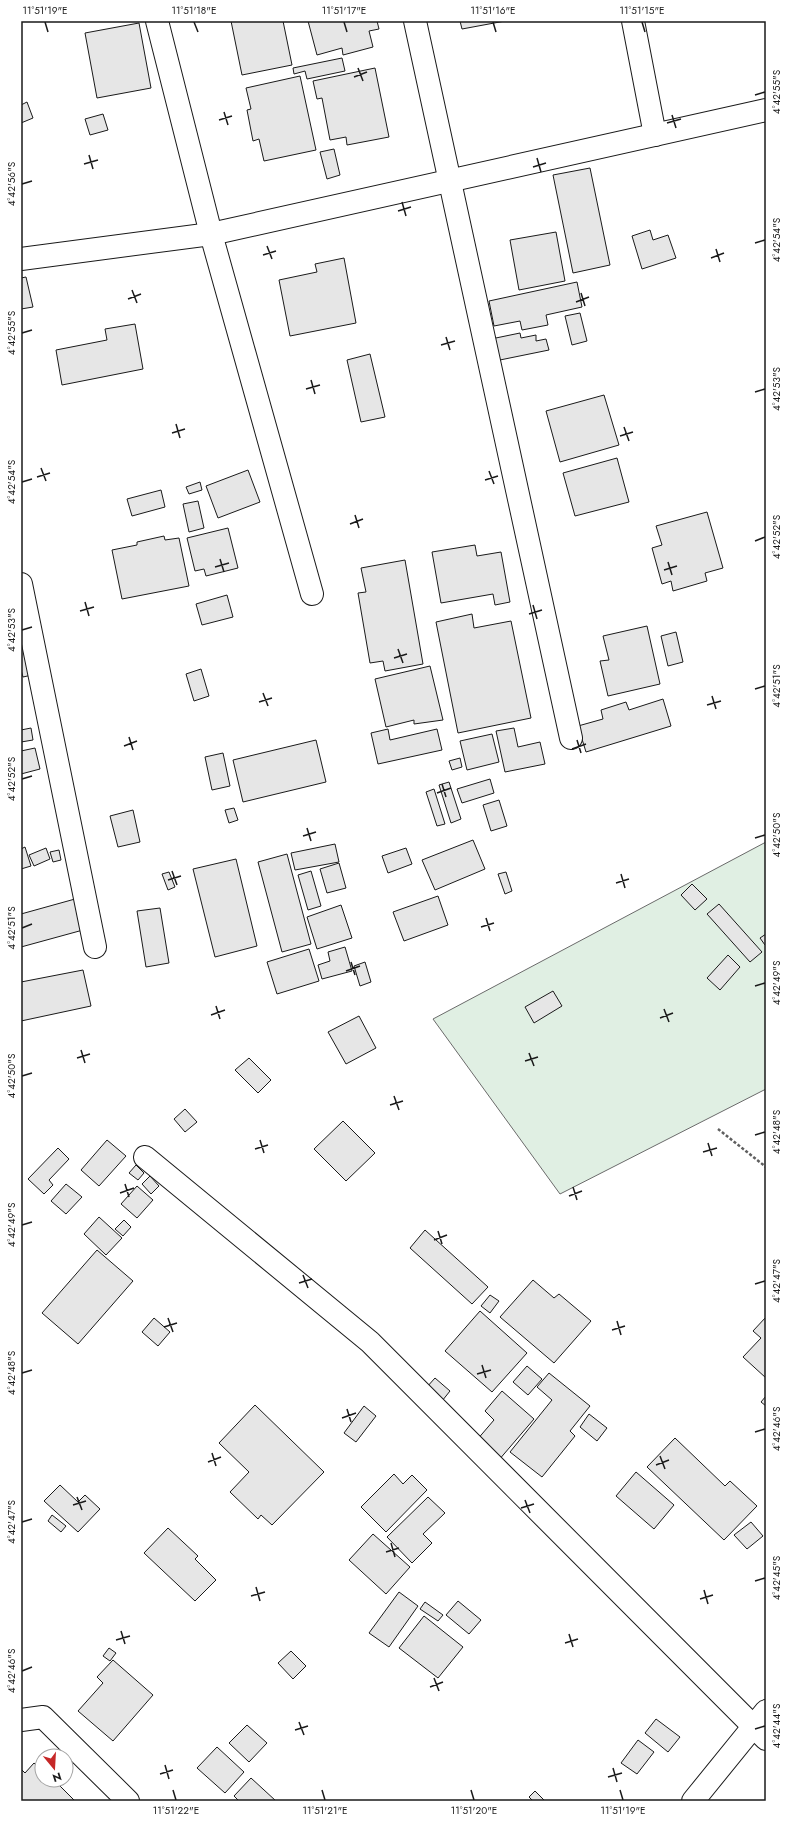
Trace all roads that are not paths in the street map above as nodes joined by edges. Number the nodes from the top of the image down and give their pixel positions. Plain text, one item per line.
1 (157, 21) edge
2 (415, 21) edge
3 (633, 21) edge
4 (766, 110) edge
5 (655, 135) junction
6 (451, 180) junction
7 (211, 234) junction
8 (21, 259) edge
9 (21, 584) edge
10 (312, 594) dead end
11 (571, 738) dead end
12 (95, 947) dead end
13 (145, 1157) dead end
14 (21, 1720) edge
15 (762, 1725) edge
16 (128, 1801) edge
17 (693, 1801) edge

1 - 7 street
2 - 6 street
3 - 5 street
4 - 5 street
5 - 6 street
6 - 7 street
6 - 11 street
7 - 8 street
7 - 10 street
9 - 12 street
13 - 15 street
14 - 16 street
15 - 17 street

